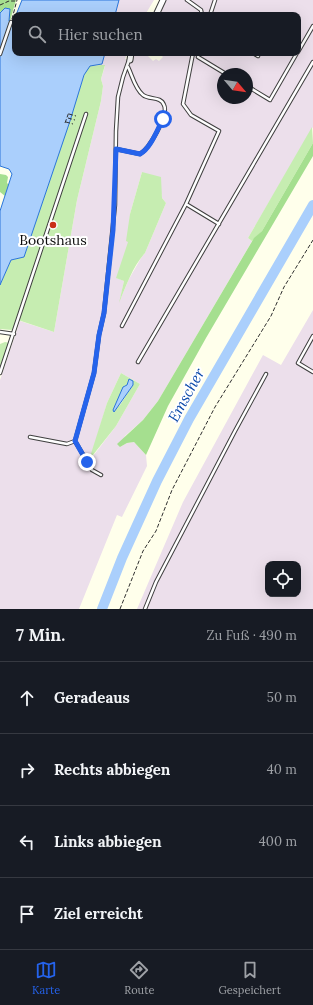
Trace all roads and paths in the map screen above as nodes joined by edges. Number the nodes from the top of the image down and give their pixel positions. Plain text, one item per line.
1 (163, 0) edge
2 (186, 0) edge
3 (215, 0) edge
4 (16, 1) edge
5 (0, 5) edge
6 (13, 12) edge
7 (157, 12) edge
8 (201, 12) edge
9 (211, 12) edge
10 (12, 18) edge
11 (11, 22) joint
12 (313, 26) edge
13 (301, 47) edge
14 (0, 54) edge
15 (131, 56) edge
16 (192, 56) edge
17 (296, 56) edge
18 (198, 57) dead end
19 (130, 60) joint
20 (313, 62) edge
21 (128, 67) junction
22 (217, 69) edge
23 (253, 90) edge
24 (86, 114) dead end
25 (76, 116) dead end
26 (67, 118) junction
27 (75, 120) dead end
28 (73, 124) dead end
29 (116, 149) junction
30 (186, 204) junction
31 (219, 224) junction
32 (313, 240) edge
33 (122, 326) dead end
34 (0, 332) edge
35 (14, 334) junction
36 (313, 336) edge
37 (138, 362) dead end
38 (313, 372) edge
39 (0, 373) edge
40 (266, 374) dead end
41 (30, 436) dead end
42 (75, 441) junction
43 (101, 475) dead end
44 (120, 609) edge
45 (145, 609) edge

1 - 7 street
2 - 8 lane
3 - 9 lane
4 - 5 path
4 - 6 path
10 - 11 path
11 - 14 lane
12 - 13 lane
15 - 19 street
16 - 30 lane
17 - 23 lane
18 - 22 lane
19 - 21 lane
20 - 31 lane
21 - 29 lane
21 - 29 lane
24 - 35 lane
25 - 26 path
26 - 27 path
26 - 28 path
29 - 42 lane
30 - 31 lane
30 - 33 lane
31 - 37 lane
32 - 44 path
34 - 35 lane
35 - 39 lane
36 - 38 lane
40 - 45 lane
41 - 42 lane
42 - 43 lane

